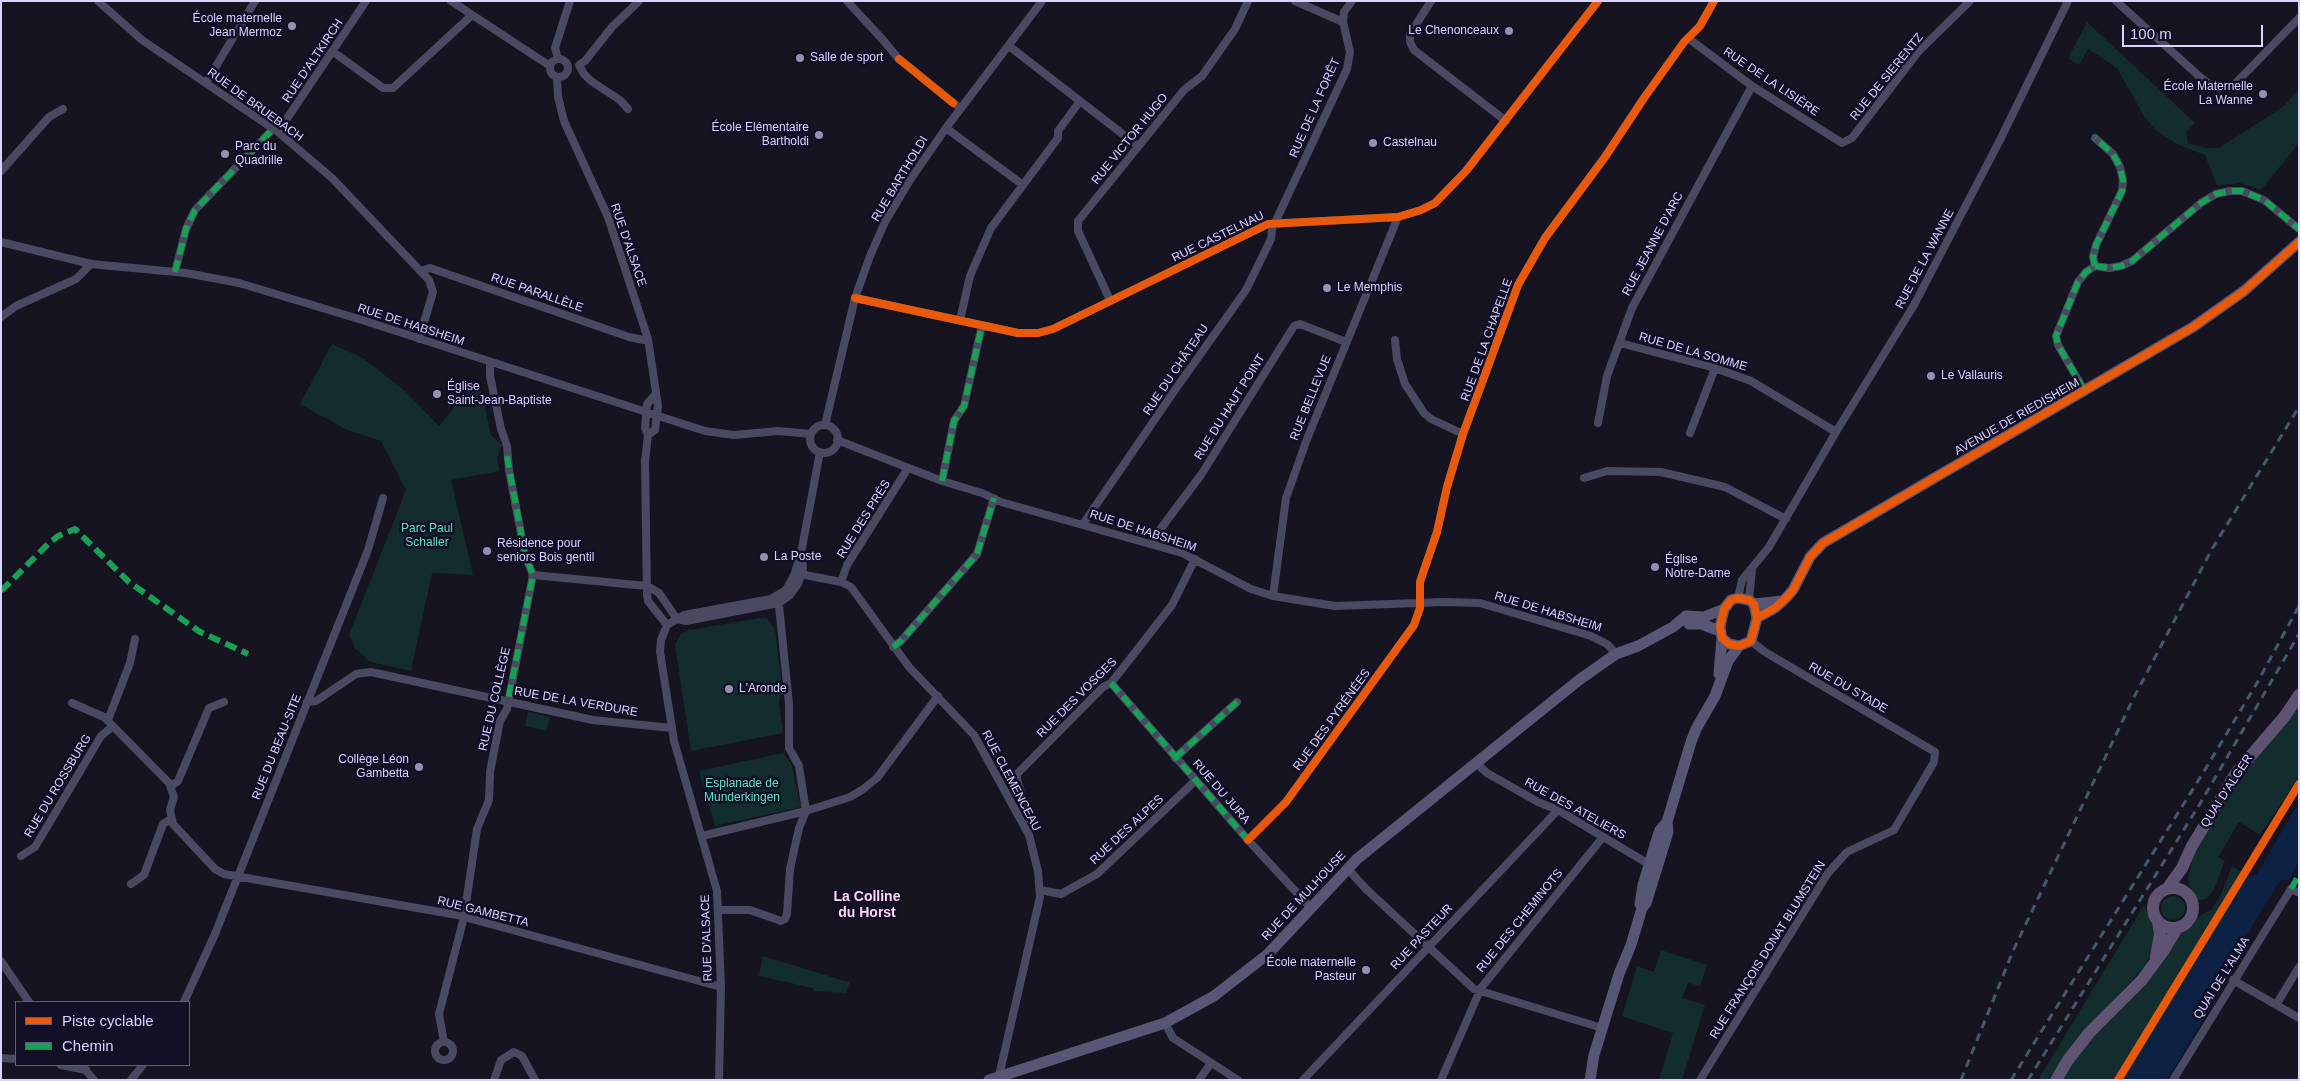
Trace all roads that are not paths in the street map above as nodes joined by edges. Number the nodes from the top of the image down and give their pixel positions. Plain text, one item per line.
1 (98, 1) edge
2 (254, 1) edge
3 (366, 1) edge
4 (451, 1) edge
5 (570, 1) edge
6 (640, 1) edge
7 (847, 1) edge
8 (1042, 1) edge
9 (1248, 1) edge
10 (1294, 1) edge
11 (1352, 1) edge
12 (1431, 1) edge
13 (1598, 1) edge
14 (1714, 1) edge
15 (1970, 1) edge
16 (2068, 1) edge
17 (2116, 1) edge
18 (472, 15) junction
19 (2299, 18) edge
20 (1343, 22) junction
21 (1688, 38) junction
22 (1010, 46) junction
23 (332, 51) junction
24 (558, 59) junction
25 (579, 65) junction
26 (550, 66) junction
27 (568, 67) junction
28 (557, 77) junction
29 (206, 83) junction
30 (1752, 86) junction
31 (1080, 101) junction
32 (960, 108) junction
33 (63, 109) dead end
34 (628, 109) dead end
35 (1506, 121) junction
36 (946, 128) junction
37 (276, 131) junction
38 (2095, 138) dead end
39 (1842, 143) joint
40 (1138, 146) junction
41 (1, 171) edge
42 (1023, 185) junction
43 (1398, 217) junction
44 (1276, 222) junction
45 (2299, 229) edge
46 (1, 242) edge
47 (2299, 242) edge
48 (91, 264) junction
49 (2094, 266) junction
50 (420, 271) junction
51 (175, 272) junction
52 (855, 298) junction
53 (1110, 300) junction
54 (1, 317) edge
55 (960, 320) junction
56 (982, 325) junction
57 (419, 339) junction
58 (648, 339) junction
59 (1395, 340) dead end
60 (1346, 342) junction
61 (1620, 343) junction
62 (490, 362) junction
63 (1715, 368) junction
64 (2084, 390) junction
65 (655, 395) junction
66 (646, 412) junction
67 (657, 416) junction
68 (1598, 423) dead end
69 (825, 426) junction
70 (1836, 432) junction
71 (1690, 433) dead end
72 (811, 434) junction
73 (1463, 434) junction
74 (648, 435) junction
75 (837, 440) junction
76 (820, 452) junction
77 (908, 468) junction
78 (1584, 478) dead end
79 (942, 481) junction
80 (384, 498) dead end
81 (994, 498) junction
82 (1786, 519) junction
83 (1083, 524) junction
84 (1153, 544) junction
85 (1195, 559) junction
86 (1752, 570) junction
87 (798, 574) junction
88 (533, 575) junction
89 (841, 582) junction
90 (647, 586) junction
91 (1272, 596) junction
92 (778, 600) junction
93 (1747, 601) junction
94 (1783, 601) junction
95 (1420, 603) junction
96 (1724, 609) junction
97 (1757, 618) junction
98 (677, 619) junction
99 (667, 625) junction
100 (1673, 627) junction
101 (1721, 635) junction
102 (135, 639) dead end
103 (1751, 640) junction
104 (1739, 646) junction
105 (893, 647) junction
106 (1616, 654) junction
107 (1720, 679) junction
108 (1111, 683) junction
109 (2299, 695) edge
110 (938, 696) junction
111 (508, 701) junction
112 (224, 702) dead end
113 (307, 702) junction
114 (1237, 702) dead end
115 (72, 703) dead end
116 (110, 723) junction
117 (672, 728) junction
118 (1935, 752) joint
119 (1175, 758) junction
120 (1476, 763) junction
121 (1195, 781) junction
122 (171, 786) junction
123 (1558, 810) junction
124 (806, 811) junction
125 (788, 815) junction
126 (171, 819) junction
127 (1667, 822) junction
128 (799, 828) junction
129 (1025, 828) junction
130 (702, 836) junction
131 (1603, 837) junction
132 (1248, 840) junction
133 (21, 856) dead end
134 (1649, 863) junction
135 (1347, 868) junction
136 (2182, 868) junction
137 (236, 877) junction
138 (1653, 880) junction
139 (131, 884) dead end
140 (2167, 889) junction
141 (1040, 890) junction
142 (2186, 892) junction
143 (2299, 893) edge
144 (1311, 908) junction
145 (1642, 908) junction
146 (718, 910) junction
147 (464, 917) junction
148 (2158, 922) junction
149 (2176, 928) junction
150 (1428, 948) junction
151 (2156, 960) junction
152 (1, 961) edge
153 (2299, 967) edge
154 (2233, 980) junction
155 (721, 987) junction
156 (1480, 991) junction
157 (28, 1001) edge
158 (184, 1001) edge
159 (2276, 1005) junction
160 (2299, 1018) edge
161 (1165, 1024) junction
162 (1602, 1028) junction
163 (444, 1042) dead end
164 (1, 1058) edge
165 (15, 1059) edge
166 (1210, 1064) junction
167 (141, 1066) edge
168 (83, 1067) edge
169 (996, 1079) edge
170 (94, 1080) edge
171 (131, 1080) edge
172 (494, 1080) edge
173 (535, 1080) edge
174 (719, 1080) edge
175 (1200, 1080) edge
176 (1238, 1080) edge
177 (1303, 1080) edge
178 (1441, 1080) edge
179 (1590, 1080) edge
180 (1700, 1080) edge
181 (2056, 1080) edge
182 (2173, 1080) edge

1 - 29 street, RUE DE BRUEBACH
2 - 29 street
3 - 23 street, RUE D'ALTKIRCH
4 - 18 street
5 - 24 street
6 - 25 street
7 - 32 street
8 - 22 street, RUE BARTHOLDI
9 - 40 street, RUE VICTOR HUGO
10 - 20 street
11 - 20 street
12 - 35 street
13 - 35 street, RUE CASTELNAU
14 - 21 street, RUE DE LA CHAPELLE
15 - 39 street, RUE DE SIERENTZ
16 - 70 street, RUE DE LA WANNE
17 - 19 street
18 - 23 street
18 - 26 street
20 - 44 street, RUE DE LA FORÊT
21 - 30 street, RUE DE LA LISIÈRE
21 - 73 street, RUE DE LA CHAPELLE
22 - 31 street
22 - 32 street, RUE BARTHOLDI
23 - 37 street, RUE D'ALTKIRCH
24 - 26 street
24 - 27 street
25 - 27 street
25 - 34 street
26 - 28 street
27 - 28 street
28 - 58 street, RUE D'ALSACE
29 - 37 street, RUE DE BRUEBACH
30 - 39 street, RUE DE LA LISIÈRE
30 - 61 street, RUE JEANNE D'ARC
31 - 40 street
31 - 42 street
32 - 36 street, RUE BARTHOLDI
33 - 41 street
35 - 43 street, RUE CASTELNAU
36 - 42 street
36 - 52 street, RUE BARTHOLDI
37 - 50 street, RUE DE BRUEBACH
37 - 51 street, RUE D'ALTKIRCH
38 - 49 street
40 - 53 street, RUE VICTOR HUGO
42 - 55 street
43 - 44 street, RUE CASTELNAU
43 - 60 street, RUE BELLEVUE
44 - 53 street, RUE CASTELNAU
44 - 83 street, RUE DU CHÂTEAU
45 - 49 street
46 - 48 street, RUE DE HABSHEIM
47 - 64 main road, AVENUE DE RIEDISHEIM
48 - 51 street, RUE DE HABSHEIM
48 - 54 street
49 - 64 street
50 - 57 street, RUE DE BRUEBACH
50 - 58 street, RUE PARALLÈLE
51 - 57 street, RUE DE HABSHEIM
52 - 55 street, RUE CASTELNAU
52 - 69 street, RUE BARTHOLDI
53 - 56 street, RUE CASTELNAU
55 - 56 street, RUE CASTELNAU
56 - 79 street
57 - 62 street, RUE DE HABSHEIM
58 - 65 street, RUE D'ALSACE
59 - 73 street
60 - 84 street, RUE DU HAUT POINT
60 - 91 street, RUE BELLEVUE
61 - 63 street, RUE DE LA SOMME
61 - 68 street, RUE JEANNE D'ARC
62 - 66 street, RUE DE HABSHEIM
62 - 88 street
63 - 70 street, RUE DE LA SOMME
63 - 71 street
64 - 94 main road, AVENUE DE RIEDISHEIM
65 - 66 street
65 - 67 street, RUE D'ALSACE
66 - 67 street, RUE DE HABSHEIM
66 - 74 street
67 - 72 street, RUE DE HABSHEIM
67 - 74 street
69 - 72 street
69 - 75 street
70 - 82 street, RUE DE LA WANNE
72 - 76 street
73 - 95 street, RUE DE LA CHAPELLE
74 - 90 street
75 - 76 street
75 - 77 street, RUE DE HABSHEIM
76 - 87 street
77 - 79 street, RUE DE HABSHEIM
77 - 89 street, RUE DES PRÉS
78 - 82 street
79 - 81 street, RUE DE HABSHEIM
80 - 113 street, RUE DU BEAU-SITE
81 - 83 street, RUE DE HABSHEIM
81 - 105 street
82 - 86 street, RUE DE LA WANNE
83 - 84 street, RUE DE HABSHEIM
84 - 85 street, RUE DE HABSHEIM
85 - 91 street, RUE DE HABSHEIM
85 - 108 street, RUE DES VOSGES
86 - 93 street
86 - 93 street
87 - 89 street
87 - 92 street
88 - 90 street
88 - 111 street, RUE DU COLLÈGE
89 - 105 street, RUE CLEMENCEAU
90 - 98 street
90 - 99 street
91 - 95 street, RUE DE HABSHEIM
92 - 98 street
92 - 124 street
93 - 94 main road
93 - 96 main road
93 - 97 main road
94 - 97 main road, AVENUE DE RIEDISHEIM
95 - 106 street, RUE DE HABSHEIM
95 - 132 street, RUE DES PYRÉNÉES
96 - 100 main road, RUE DE MULHOUSE
96 - 101 main road
97 - 103 main road
98 - 99 street
99 - 117 street, RUE D'ALSACE
100 - 101 main road, RUE DE MULHOUSE
100 - 106 main road, RUE DE MULHOUSE
101 - 104 main road
101 - 107 main road
102 - 116 street, RUE DU ROSSBURG
103 - 104 main road
103 - 118 street, RUE DU STADE
104 - 107 main road
105 - 110 street, RUE CLEMENCEAU
106 - 120 main road, RUE DE MULHOUSE
107 - 127 main road
108 - 119 street, RUE DU JURA
108 - 129 street, RUE DES VOSGES
109 - 136 main road, QUAI D'ALGER
110 - 124 street
110 - 129 street, RUE CLEMENCEAU
111 - 113 street, RUE DE LA VERDURE
111 - 117 street, RUE DE LA VERDURE
111 - 147 street, RUE DU COLLÈGE
112 - 122 street
113 - 137 street, RUE DU BEAU-SITE
114 - 119 street, RUE DU JURA
115 - 116 street
116 - 122 street
116 - 133 street, RUE DU ROSSBURG
117 - 130 street, RUE D'ALSACE
118 - 180 street, RUE FRANÇOIS DONAT BLUMSTEIN
119 - 121 street, RUE DU JURA
120 - 123 street, RUE DES ATELIERS
120 - 135 main road, RUE DE MULHOUSE
121 - 132 street, RUE DU JURA
121 - 141 street, RUE DES ALPES
122 - 126 street
123 - 131 street, RUE DES ATELIERS
123 - 150 street, RUE PASTEUR
124 - 125 street
124 - 128 street
125 - 128 street
125 - 130 street
126 - 137 street
126 - 139 street
127 - 134 main road
127 - 138 main road
128 - 146 street
129 - 141 street, RUE CLEMENCEAU
130 - 146 street, RUE D'ALSACE
131 - 134 street, RUE DES ATELIERS
131 - 156 street, RUE DES CHEMINOTS
132 - 144 street, RUE DU JURA
134 - 138 street
134 - 145 main road
135 - 144 main road, RUE DE MULHOUSE
135 - 150 street
136 - 140 main road, QUAI D'ALGER
136 - 142 main road, QUAI D'ALGER
137 - 147 street, RUE GAMBETTA
137 - 158 street, RUE DU BEAU-SITE
138 - 145 main road
140 - 142 main road
140 - 148 main road, QUAI D'ALGER
141 - 169 street, RUE CLEMENCEAU
142 - 149 main road, QUAI D'ALGER
143 - 154 street, QUAI DE L'ALMA
144 - 161 main road, RUE DE MULHOUSE
145 - 162 main road
146 - 155 street, RUE D'ALSACE
147 - 155 street, RUE GAMBETTA
147 - 163 street, RUE DU COLLÈGE
148 - 149 main road
148 - 151 main road, QUAI D'ALGER
149 - 151 main road, QUAI D'ALGER
150 - 156 street
150 - 177 street, RUE PASTEUR
151 - 181 main road, QUAI D'ALGER
152 - 157 street
153 - 159 street
154 - 159 street
154 - 182 street, QUAI DE L'ALMA
155 - 174 street, RUE D'ALSACE
156 - 162 street
156 - 178 street, RUE DES CHEMINOTS
159 - 160 street
161 - 166 street
161 - 169 main road, RUE DE MULHOUSE
162 - 179 main road
164 - 165 street
166 - 175 street
166 - 176 street
167 - 171 street
168 - 170 street
172 - 173 street

